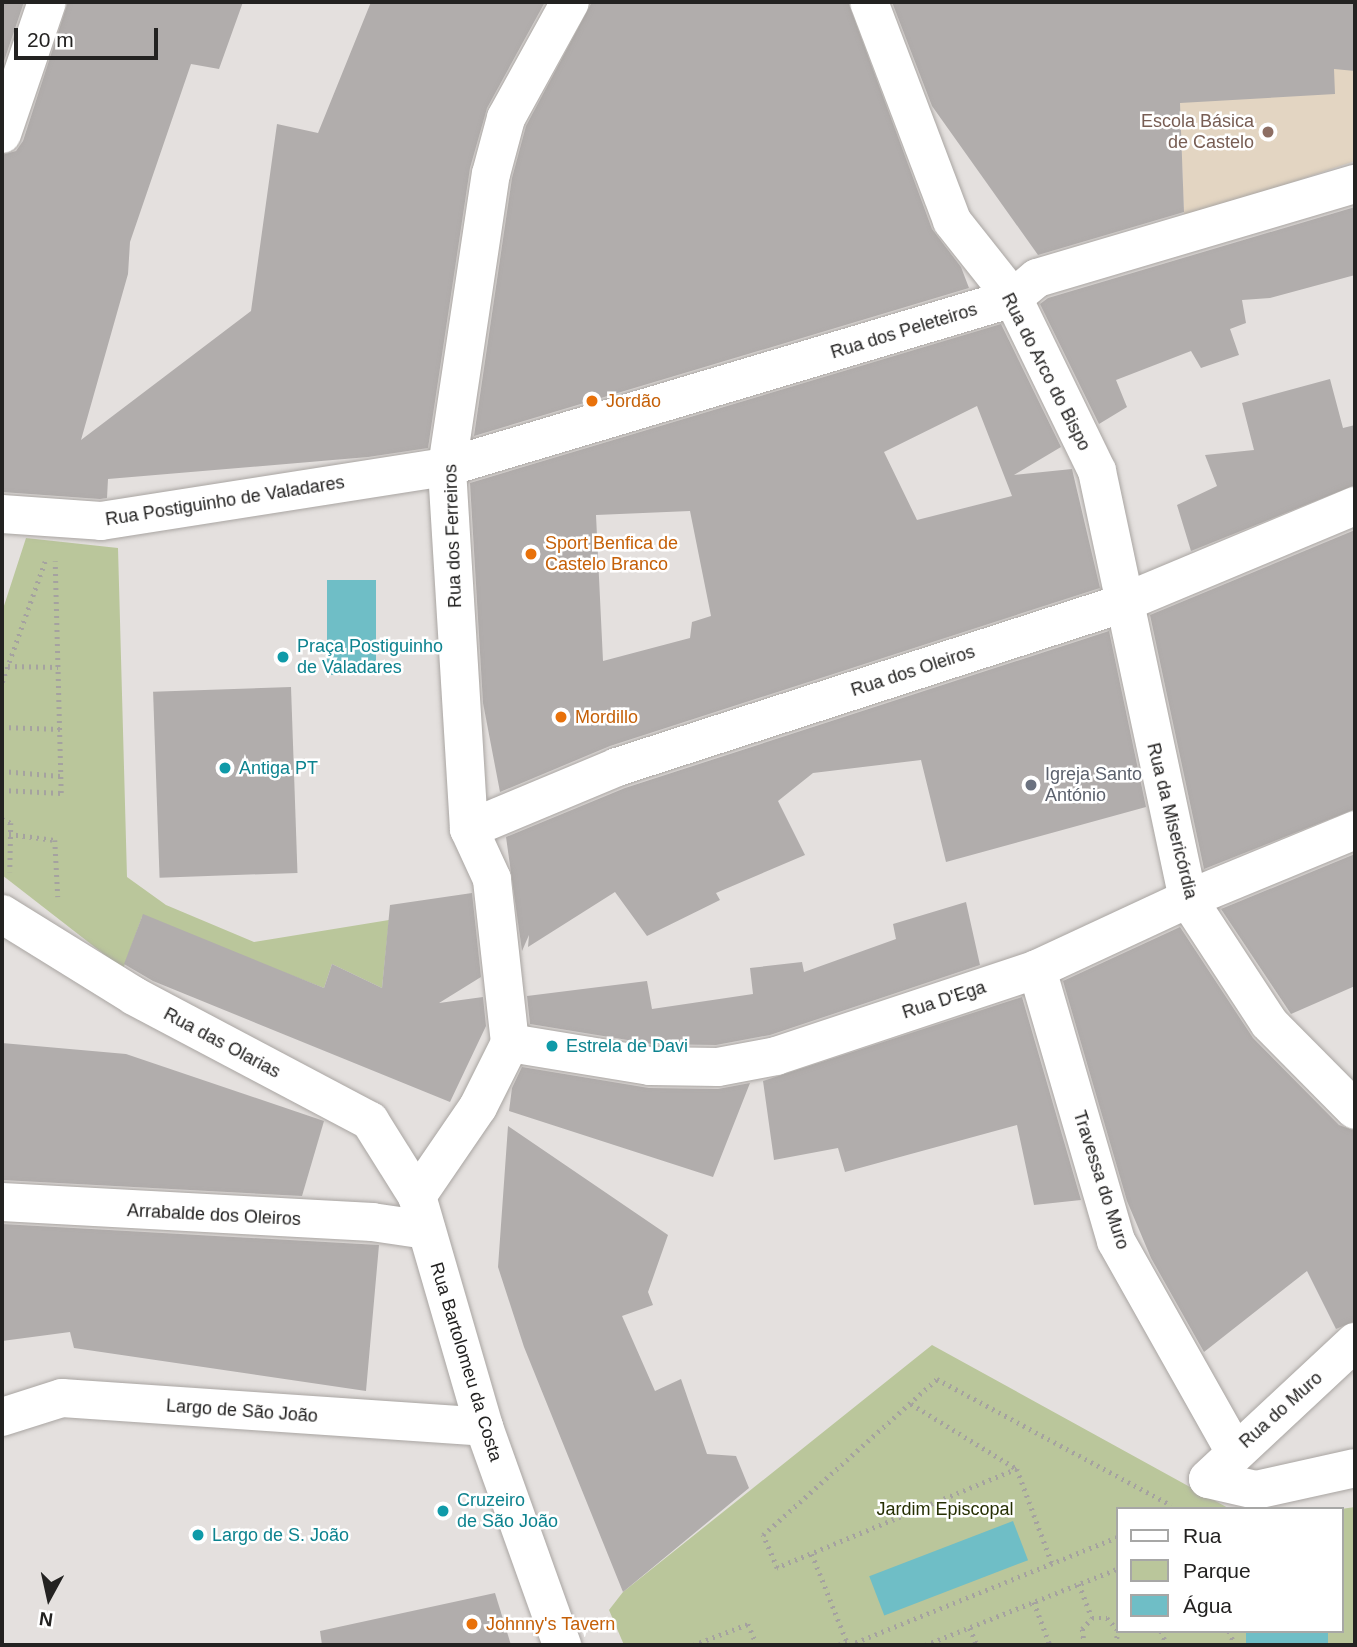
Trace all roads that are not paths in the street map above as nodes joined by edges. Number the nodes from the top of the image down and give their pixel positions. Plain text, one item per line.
1 (47, 2) edge
2 (570, 2) edge
3 (869, 2) edge
4 (2, 134) edge
5 (1355, 184) edge
6 (1013, 298) junction
7 (447, 467) junction
8 (1355, 506) edge
9 (2, 514) edge
10 (1124, 602) junction
11 (469, 829) junction
12 (1355, 830) edge
13 (6, 897) edge
14 (1188, 899) junction
15 (1037, 969) junction
16 (510, 1043) junction
17 (1355, 1110) edge
18 (2, 1202) edge
19 (421, 1213) junction
20 (1355, 1342) edge
21 (2, 1417) edge
22 (484, 1427) junction
23 (1235, 1452) junction
24 (1355, 1468) edge
25 (562, 1645) edge

1 - 4 street
2 - 7 street, Rua dos Ferreiros
3 - 6 street, Rua do Arco do Bispo
5 - 6 street, Rua dos Peleteiros
6 - 7 street, Rua dos Peleteiros
6 - 10 street, Rua do Arco do Bispo
7 - 9 street, Rua Postiguinho de Valadares
7 - 11 street, Rua dos Ferreiros
8 - 10 street, Rua dos Oleiros
10 - 11 street, Rua dos Oleiros
10 - 14 street, Rua da Misericórdia
11 - 16 street, Rua dos Ferreiros
12 - 14 street, Rua D'Ega
13 - 19 street, Rua das Olarias
14 - 15 street, Rua D'Ega
14 - 17 street, Rua da Misericórdia
15 - 16 street, Rua D'Ega
15 - 23 street, Travessa do Muro
16 - 19 street
18 - 19 street, Arrabalde dos Oleiros
19 - 22 street, Rua Bartolomeu da Costa
20 - 23 street, Rua do Muro
21 - 22 street, Largo de São João
22 - 25 street, Rua Bartolomeu da Costa
23 - 24 street, Rua do Muro

